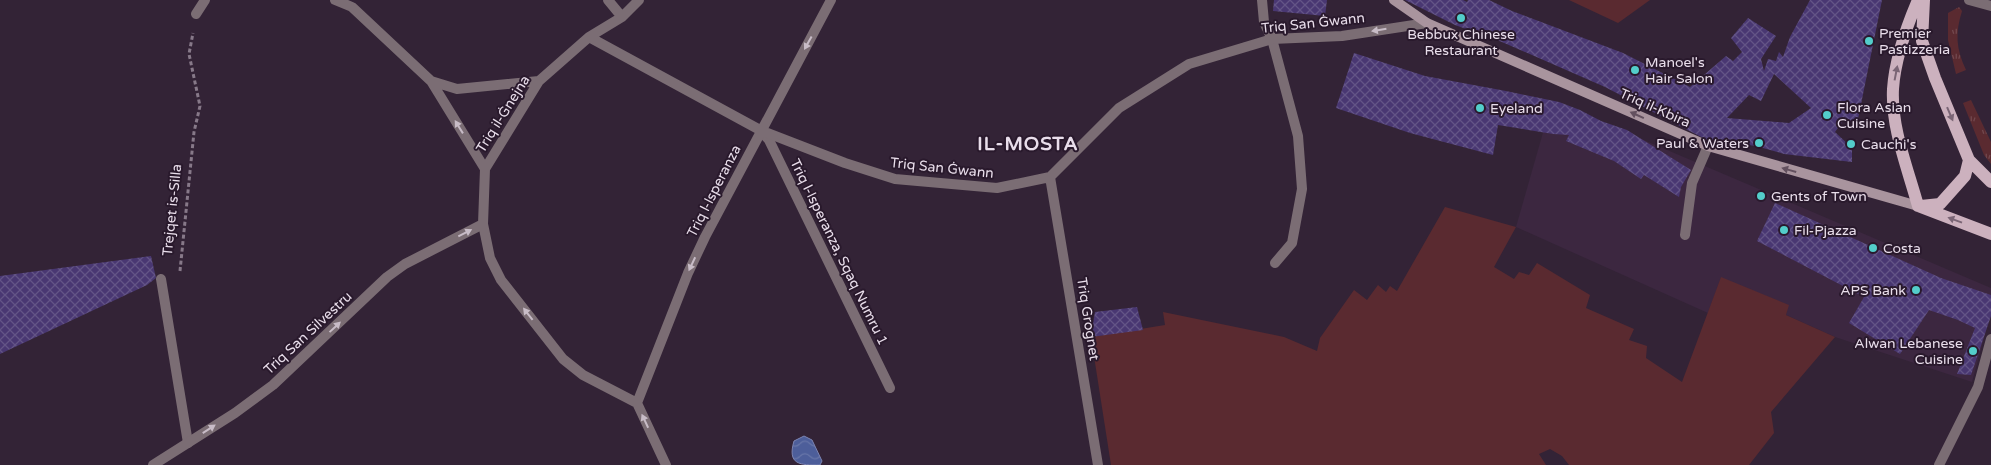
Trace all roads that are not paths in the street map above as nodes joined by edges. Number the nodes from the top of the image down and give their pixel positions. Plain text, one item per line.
1 (205, 0) edge
2 (335, 0) edge
3 (608, 0) edge
4 (639, 0) edge
5 (831, 0) edge
6 (1262, 0) edge
7 (1394, 0) edge
8 (1918, 0) edge
9 (1924, 0) edge
10 (1970, 0) edge
11 (1991, 6) edge
12 (196, 14) road end
13 (622, 17) junction
14 (1427, 23) junction
15 (589, 37) junction
16 (1272, 39) junction
17 (431, 81) junction
18 (539, 81) junction
19 (760, 130) junction
20 (1708, 146) junction
21 (1969, 160) junction
22 (485, 169) junction
23 (1050, 177) junction
24 (1991, 182) edge
25 (1918, 206) junction
26 (483, 224) junction
27 (1685, 234) dead end
28 (1991, 234) edge
29 (1275, 262) dead end
30 (161, 279) road end
31 (1991, 339) edge
32 (890, 388) dead end
33 (637, 403) junction
34 (188, 443) junction
35 (153, 465) edge
36 (666, 465) edge
37 (1098, 465) edge
38 (1939, 465) edge

1 - 12 street
2 - 17 street
3 - 13 street
4 - 13 street, Triq il-Ġnejna
5 -> 19 street, Triq l-Isperanza
6 - 16 street
7 - 14 main road, Triq il-Kbira
25 -> 8 main road
9 -> 21 main road
10 - 11 street
13 - 15 street, Triq il-Ġnejna
14 -> 16 street, Triq San Ġwann
20 -> 14 main road, Triq il-Kbira
15 - 18 street, Triq il-Ġnejna
15 - 19 street, Triq San Ġwann
16 - 23 street, Triq San Ġwann
16 - 29 street
17 - 18 street
22 -> 17 street
18 - 22 street, Triq il-Ġnejna
19 - 23 street, Triq San Ġwann
19 - 32 street, Triq l-Isperanza, Sqaq Numru 1
19 -> 33 street, Triq l-Isperanza
25 -> 20 main road, Triq il-Kbira
20 - 27 street
21 - 24 main road
21 - 25 main road
22 - 26 street
23 - 37 street, Triq Grognet
28 -> 25 main road
33 -> 26 street
34 -> 26 street, Triq San Silvestru
30 - 34 street
31 - 38 street
36 -> 33 street
34 - 35 street, Triq San Silvestru

